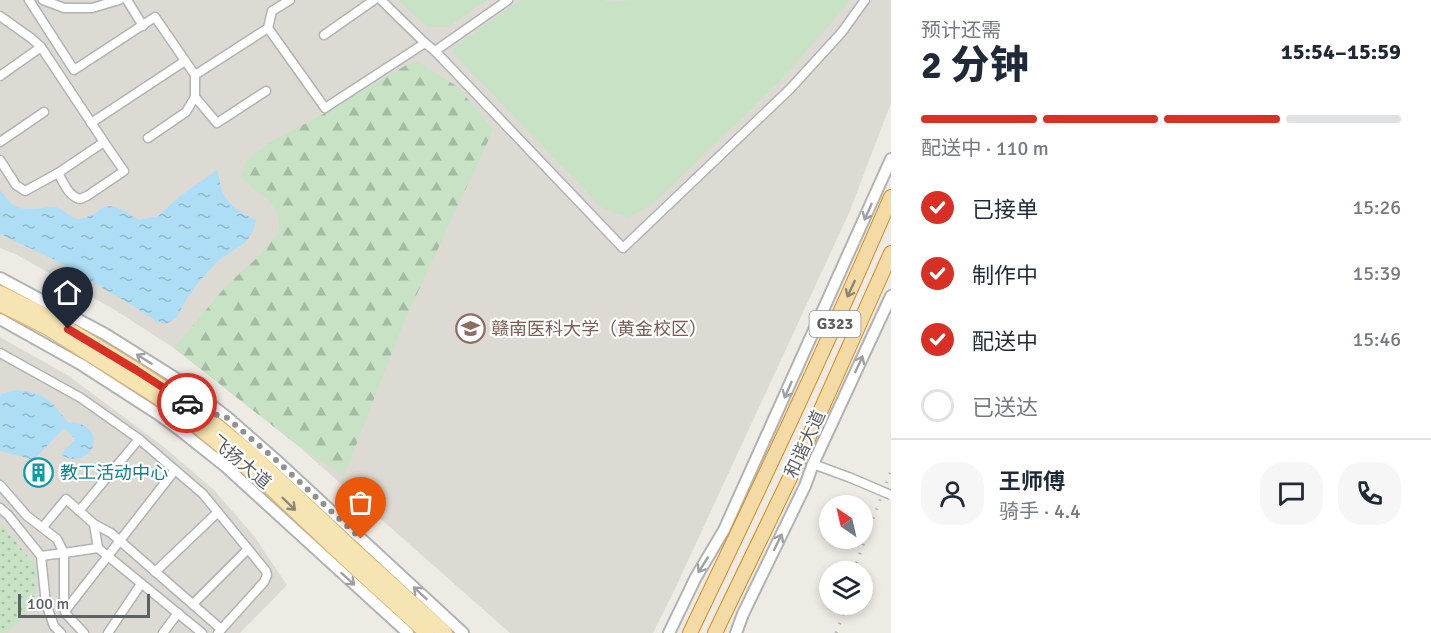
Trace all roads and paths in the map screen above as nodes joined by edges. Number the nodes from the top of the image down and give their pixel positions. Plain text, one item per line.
1 (28, 0) edge
2 (43, 0) edge
3 (119, 0) edge
4 (127, 0) edge
5 (290, 0) edge
6 (374, 0) edge
7 (381, 0) edge
8 (508, 0) edge
9 (865, 0) edge
10 (0, 16) edge
11 (143, 26) junction
12 (268, 28) junction
13 (324, 35) dead end
14 (425, 43) junction
15 (41, 47) junction
16 (435, 51) junction
17 (185, 61) junction
18 (195, 75) junction
19 (0, 76) edge
20 (266, 91) dead end
21 (195, 97) junction
22 (44, 112) dead end
23 (91, 123) junction
24 (148, 138) dead end
25 (0, 142) edge
26 (104, 142) junction
27 (891, 159) edge
28 (0, 160) edge
29 (58, 173) junction
30 (891, 197) edge
31 (891, 253) edge
32 (0, 278) edge
33 (0, 293) edge
34 (891, 296) edge
35 (0, 304) edge
36 (0, 319) edge
37 (105, 334) junction
38 (0, 354) edge
39 (136, 370) junction
40 (150, 392) junction
41 (197, 410) junction
42 (226, 417) junction
43 (174, 426) junction
44 (139, 439) junction
45 (276, 460) junction
46 (813, 464) junction
47 (225, 466) junction
48 (175, 470) junction
49 (267, 484) junction
50 (0, 485) edge
51 (891, 495) edge
52 (298, 498) junction
53 (0, 508) edge
54 (79, 511) junction
55 (218, 512) junction
56 (94, 524) junction
57 (43, 527) junction
58 (120, 540) junction
59 (98, 548) junction
60 (248, 549) junction
61 (64, 553) junction
62 (41, 556) junction
63 (108, 556) junction
64 (155, 572) junction
65 (141, 584) junction
66 (193, 604) junction
67 (65, 611) junction
68 (178, 613) junction
69 (219, 631) edge
70 (61, 633) edge
71 (84, 633) edge
72 (108, 633) edge
73 (163, 633) edge
74 (202, 633) edge
75 (408, 633) edge
76 (427, 633) edge
77 (445, 633) edge
78 (463, 633) edge
79 (669, 633) edge
80 (690, 633) edge
81 (715, 633) edge
82 (736, 633) edge

1 - 11 street
2 - 3 street
4 - 11 street
5 - 12 street
6 - 13 street
7 - 14 street
8 - 16 street
9 - 16 street
10 - 15 street
11 - 17 street
12 - 14 street
12 - 18 street
14 - 16 street
15 - 19 street
15 - 23 street
17 - 18 street
17 - 23 street
18 - 21 street
20 - 21 street
21 - 24 street
22 - 25 street
23 - 26 street
26 - 29 street
26 - 29 street
27 -> 79 street
28 - 29 street
30 -> 80 highway, 和谐大道 / G323
31 - 81 highway, 和谐大道 / G323
32 - 37 street
33 - 39 main road, 飞扬大道
46 -> 34 street
35 - 40 main road, 飞扬大道
36 - 43 street
37 - 39 street
42 -> 37 street
38 - 44 street
39 - 41 main road, 飞扬大道
40 - 43 street
40 - 49 main road, 飞扬大道
41 - 42 street
41 - 52 main road, 飞扬大道
42 - 45 street
43 - 47 street
44 - 48 street
44 - 54 street
45 - 52 street
78 -> 45 street
46 - 51 street, bridge
82 -> 46 street
47 - 49 street
47 -> 75 street
48 - 55 street
48 - 58 street
49 -> 76 main road, 飞扬大道
50 - 57 street
52 - 77 main road, 飞扬大道
53 - 62 street
54 - 56 street
54 - 57 street
55 - 60 street
55 - 64 street
56 - 58 street
56 - 59 street
57 - 61 street
58 - 63 street
58 - 64 street
59 - 61 street
59 - 63 street
60 - 66 street
60 - 69 street
61 - 62 street
61 - 67 street
62 - 70 street
63 - 65 street
63 - 67 street
64 - 66 street
65 - 68 street
65 - 72 street
66 - 69 street
67 - 71 street
68 - 73 street
68 - 74 street

